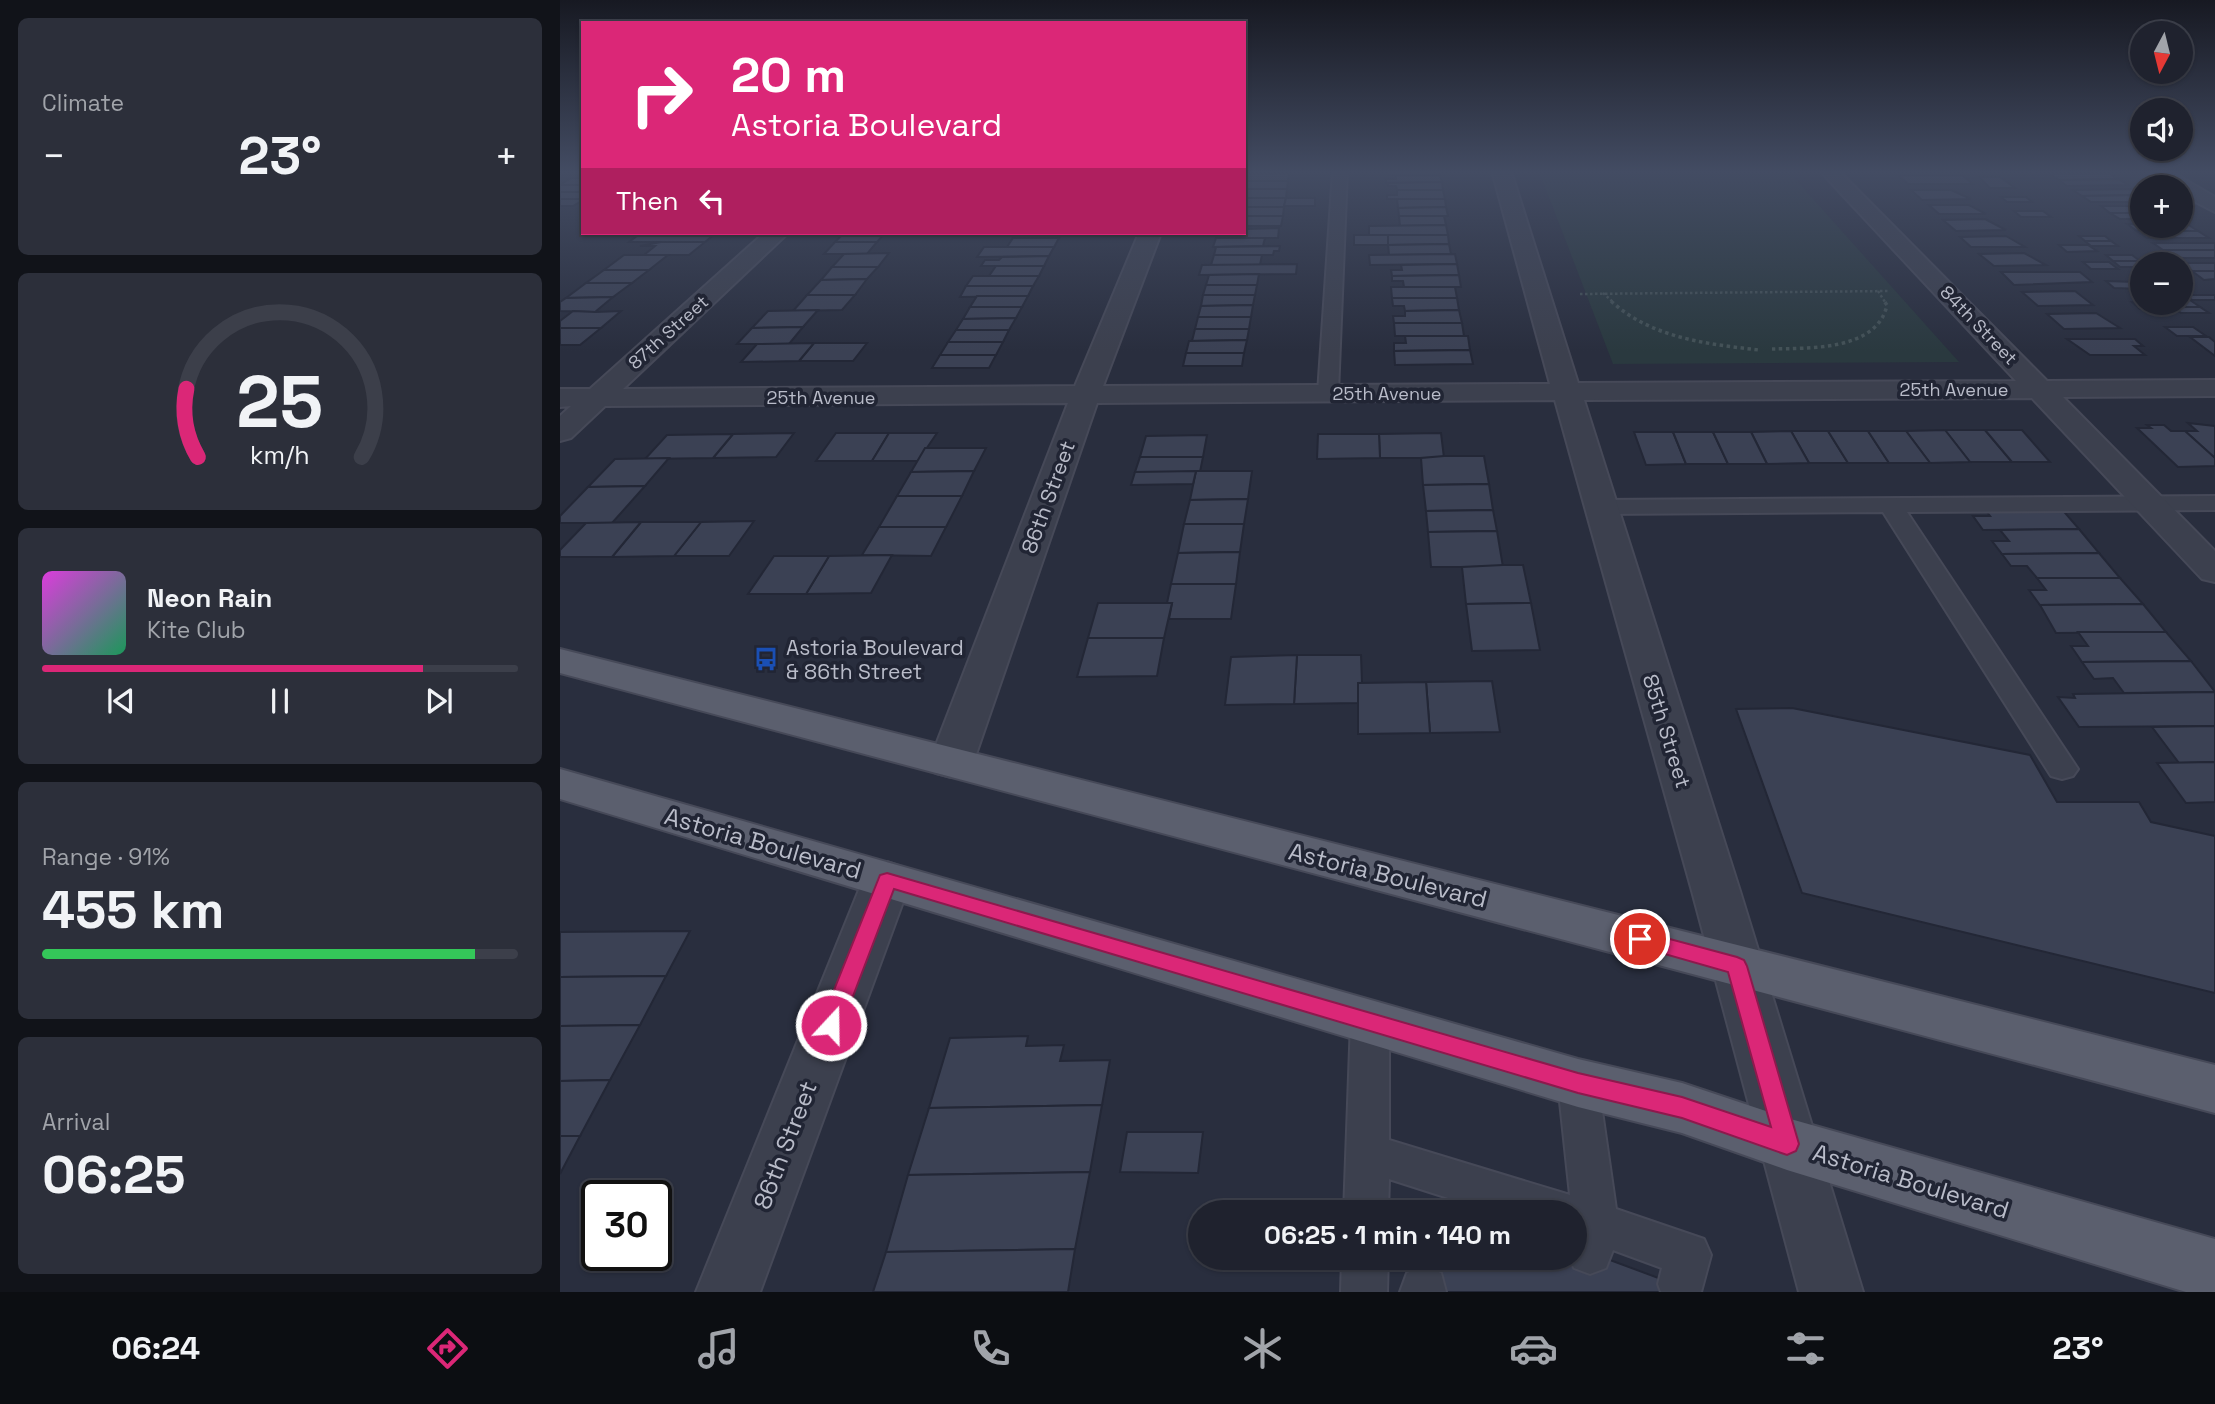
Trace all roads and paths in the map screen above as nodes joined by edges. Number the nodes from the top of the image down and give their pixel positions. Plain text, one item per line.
1 (1337, 231) edge
2 (1519, 231) edge
3 (1887, 231) edge
4 (775, 235) edge
5 (1149, 235) edge
6 (1878, 291) junction
7 (1892, 291) dead end
8 (1603, 293) junction
9 (1572, 294) dead end
10 (2215, 387) edge
11 (2039, 388) junction
12 (1565, 391) junction
13 (1328, 393) junction
14 (1086, 394) junction
15 (560, 398) edge
16 (596, 398) junction
17 (560, 432) edge
18 (2215, 503) edge
19 (2150, 504) junction
20 (1891, 506) junction
21 (1600, 508) junction
22 (2215, 571) edge
23 (560, 661) edge
24 (951, 763) junction
25 (2062, 769) dead end
26 (560, 783) edge
27 (887, 880) junction
28 (1737, 966) junction
29 (1370, 1021) junction
30 (1578, 1083) junction
31 (2215, 1089) edge
32 (1787, 1144) junction
33 (1367, 1153) junction
34 (1366, 1200) edge
35 (1488, 1200) edge
36 (1580, 1200) edge
37 (1587, 1228) edge
38 (1365, 1270) edge
39 (2215, 1270) edge
40 (1681, 1284) dead end
41 (728, 1292) edge
42 (1364, 1292) edge
43 (1831, 1292) edge

1 - 13 lane
2 - 12 street, 85th Street
3 - 11 street, 84th Street
4 - 16 street, 87th Street
5 - 14 street, 86th Street
6 - 7 path
6 - 8 path
6 - 8 path
8 - 9 path
10 - 11 street, 25th Avenue
11 - 12 street, 25th Avenue
11 - 19 street, 84th Street
12 - 13 street, 25th Avenue
12 - 21 street, 85th Street
13 - 14 street, 25th Avenue
14 - 16 street, 25th Avenue
14 - 24 street, 86th Street
15 - 16 street, 25th Avenue
16 - 17 street, 87th Street
18 - 19 lane
19 - 20 lane
19 - 22 street, 84th Street
20 - 21 lane
20 - 25 lane
21 - 28 street, 85th Street
23 - 24 main road, Astoria Boulevard
24 - 28 main road, Astoria Boulevard
26 - 27 main road, Astoria Boulevard
27 - 29 main road, Astoria Boulevard
27 - 41 street, 86th Street
28 - 31 main road, Astoria Boulevard
28 - 32 street, 85th Street
29 - 30 main road, Astoria Boulevard
29 - 33 lane
30 - 32 main road, Astoria Boulevard
30 - 36 lane
32 - 39 main road, Astoria Boulevard
32 - 43 street, 85th Street
33 - 34 lane
33 - 35 lane
37 - 40 lane
38 - 42 lane

